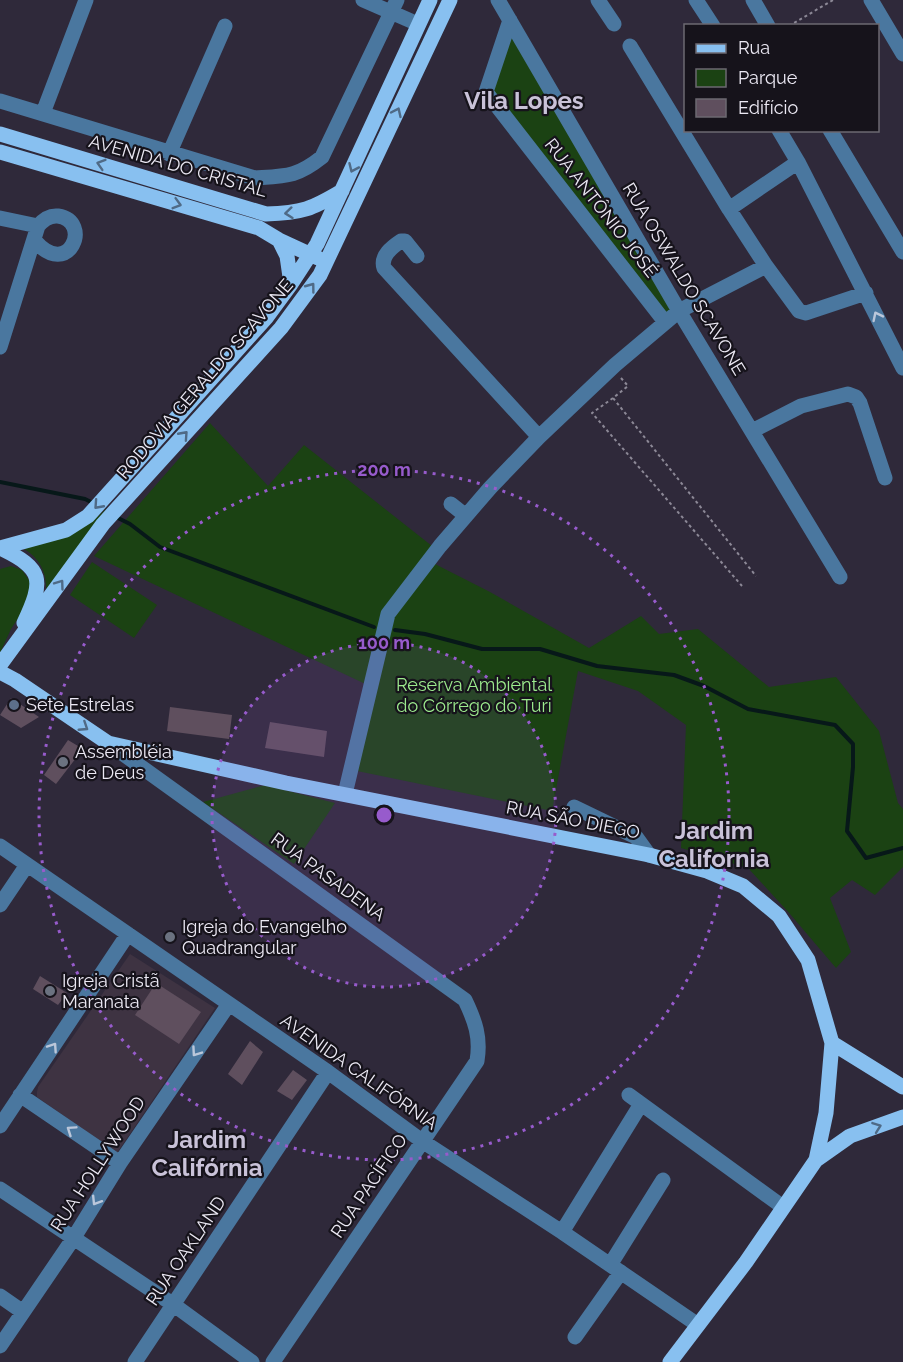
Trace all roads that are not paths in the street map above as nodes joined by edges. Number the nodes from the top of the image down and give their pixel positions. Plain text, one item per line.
1 (86, 0) edge
2 (363, 0) edge
3 (430, 0) edge
4 (450, 0) edge
5 (498, 0) edge
6 (598, 0) edge
7 (696, 0) edge
8 (753, 0) edge
9 (871, 0) edge
10 (394, 6) edge
11 (510, 20) junction
12 (418, 24) junction
13 (614, 24) dead end
14 (712, 24) edge
15 (767, 24) edge
16 (225, 26) dead end
17 (630, 46) dead end
18 (903, 54) edge
19 (0, 101) edge
20 (43, 113) junction
21 (780, 132) edge
22 (831, 132) edge
23 (0, 134) edge
24 (0, 152) edge
25 (169, 154) junction
26 (798, 162) junction
27 (342, 191) junction
28 (729, 209) junction
29 (0, 218) edge
30 (279, 240) junction
31 (903, 252) edge
32 (310, 255) junction
33 (417, 256) dead end
34 (327, 262) junction
35 (766, 266) junction
36 (291, 284) junction
37 (866, 293) junction
38 (679, 311) junction
39 (665, 322) junction
40 (0, 347) edge
41 (903, 368) edge
42 (752, 431) junction
43 (539, 437) junction
44 (885, 478) dead end
45 (451, 504) dead end
46 (466, 516) junction
47 (0, 548) edge
48 (840, 577) dead end
49 (10, 653) junction
50 (0, 665) edge
51 (0, 672) edge
52 (108, 743) junction
53 (155, 754) junction
54 (145, 770) junction
55 (345, 795) junction
56 (574, 807) dead end
57 (0, 846) edge
58 (649, 855) junction
59 (27, 865) junction
60 (0, 905) edge
61 (128, 934) junction
62 (229, 1004) junction
63 (477, 1025) joint
64 (832, 1042) junction
65 (328, 1072) junction
66 (903, 1087) edge
67 (20, 1095) junction
68 (826, 1113) junction
69 (903, 1117) edge
70 (0, 1126) edge
71 (850, 1136) junction
72 (422, 1141) junction
73 (816, 1160) junction
74 (120, 1163) junction
75 (663, 1180) dead end
76 (0, 1190) edge
77 (783, 1207) junction
78 (562, 1232) junction
79 (73, 1239) junction
80 (615, 1269) junction
81 (0, 1296) edge
82 (174, 1305) junction
83 (23, 1312) junction
84 (698, 1325) junction
85 (575, 1337) dead end
86 (0, 1346) edge
87 (135, 1362) edge
88 (252, 1362) edge
89 (273, 1362) edge
90 (670, 1362) edge

1 - 20 street
2 - 10 street
3 - 12 main road, RODOVIA GERALDO SCAVONE
34 -> 4 main road, RODOVIA GERALDO SCAVONE
5 - 11 street, RUA OSWALDO SCAVONE
6 - 13 street
7 - 14 street
8 - 15 street
9 - 18 street
10 - 12 street
10 - 25 street
11 - 38 street, RUA OSWALDO SCAVONE
11 - 39 street, RUA ANTÔNIO JOSÉ
12 -> 27 main road, RODOVIA GERALDO SCAVONE
16 - 25 street
17 - 28 street
19 - 20 street
20 - 25 street
21 - 26 street
22 - 31 street
27 -> 23 main road, AVENIDA DO CRISTAL
24 -> 30 main road, AVENIDA DO CRISTAL
26 - 28 street
26 - 37 street
27 - 32 main road, RODOVIA GERALDO SCAVONE
28 - 35 street
29 - 40 street
30 - 32 main road, AVENIDA DO CRISTAL
30 - 36 main road
32 - 34 main road, AVENIDA DO CRISTAL
32 - 36 main road, RODOVIA GERALDO SCAVONE
33 - 43 street
49 -> 34 main road, RODOVIA GERALDO SCAVONE
35 - 37 street
35 - 38 street
36 -> 47 main road, RODOVIA GERALDO SCAVONE
41 -> 37 street
38 - 39 street
38 - 42 street, RUA OSWALDO SCAVONE
39 - 43 street
42 - 44 street
42 - 48 street, RUA OSWALDO SCAVONE
43 - 46 street
45 - 46 street
46 - 55 street
47 - 49 main road
49 - 50 main road, RODOVIA GERALDO SCAVONE
51 -> 52 main road, RUA PASADENA
52 - 53 main road, RUA SÃO DIEGO
52 - 54 street, RUA PASADENA
53 - 54 street
53 - 55 main road, RUA SÃO DIEGO
54 - 63 street, RUA PASADENA
55 - 58 main road, RUA SÃO DIEGO
56 - 58 street
57 - 59 street, AVENIDA CALIFÓRNIA
58 - 64 main road, RUA SÃO DIEGO
59 - 60 street
59 - 61 street, AVENIDA CALIFÓRNIA
61 - 62 street, AVENIDA CALIFÓRNIA
67 -> 61 street
62 - 65 street, AVENIDA CALIFÓRNIA
62 -> 74 street, RUA HOLLYWOOD
63 - 72 street, RUA PACÍFICO
64 - 66 main road
64 - 68 main road, RUA SÃO DIEGO
65 - 72 street, AVENIDA CALIFÓRNIA
65 - 82 street, RUA OAKLAND
67 - 70 street
74 -> 67 street
68 - 71 main road
68 - 73 main road, RUA SÃO DIEGO
71 -> 69 main road
71 - 73 main road
72 - 78 street, AVENIDA CALIFÓRNIA
72 - 89 street, RUA PACÍFICO
73 - 77 main road, RUA SÃO DIEGO
74 -> 79 street, RUA HOLLYWOOD
75 - 80 street
76 - 79 street
77 - 78 street
77 - 84 main road, RUA SÃO DIEGO
78 - 80 street, AVENIDA CALIFÓRNIA
79 - 82 street
79 - 83 street, RUA HOLLYWOOD
80 - 84 street, AVENIDA CALIFÓRNIA
80 - 85 street
81 - 83 street
82 - 87 street, RUA OAKLAND
82 - 88 street
83 - 86 street, RUA HOLLYWOOD
84 - 90 main road, RUA SÃO DIEGO

